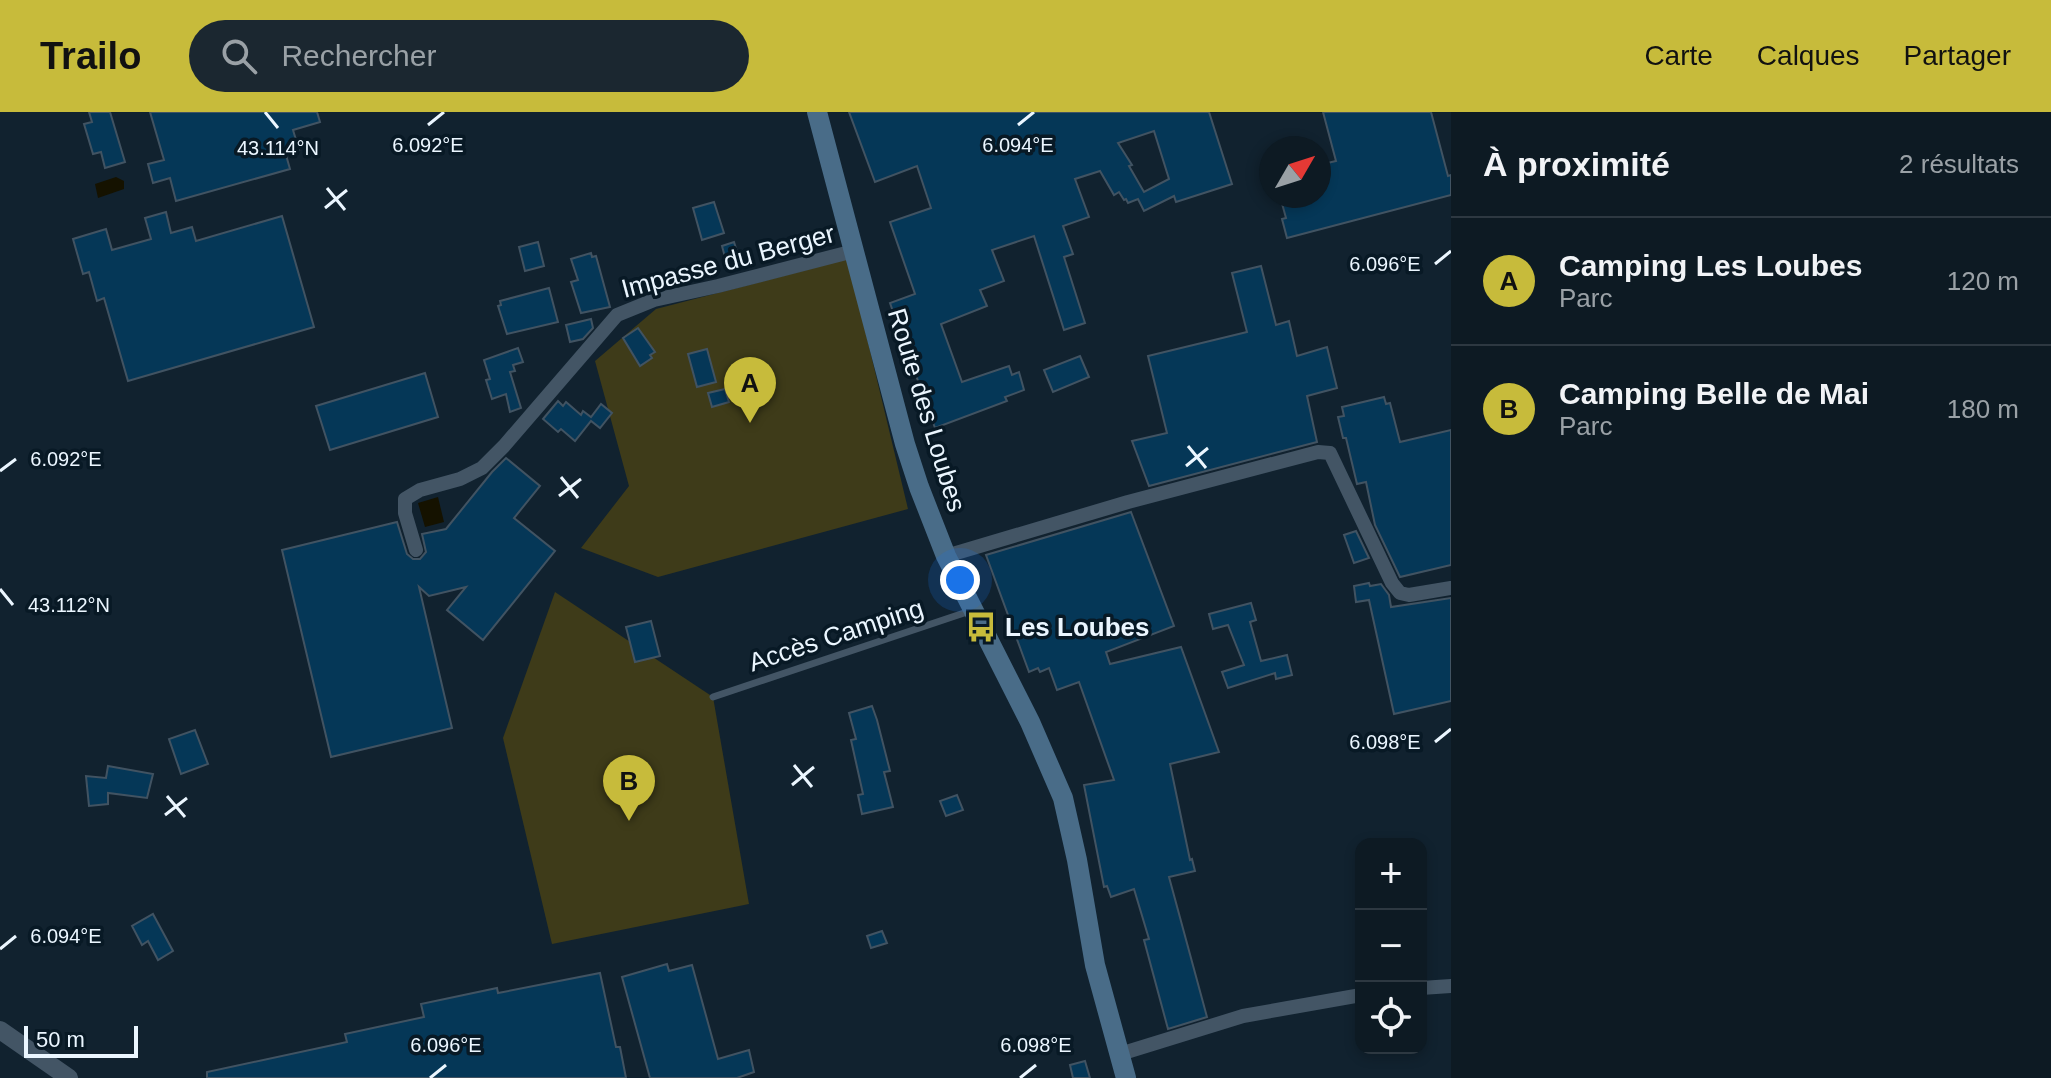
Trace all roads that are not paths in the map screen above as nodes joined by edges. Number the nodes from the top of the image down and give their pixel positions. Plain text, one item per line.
1 (817, 112) edge
2 (854, 251) junction
3 (416, 550) dead end
4 (946, 556) junction
5 (1451, 588) edge
6 (972, 610) junction
7 (713, 697) dead end
8 (1451, 986) edge
9 (1427, 988) edge
10 (1355, 996) edge
11 (0, 1030) edge
12 (1120, 1054) junction
13 (69, 1078) edge
14 (1126, 1078) edge

1 - 2 main road, Route des Loubes
2 - 3 street, Impasse du Berger
2 - 4 main road, Route des Loubes
4 - 5 street
4 - 6 main road, Route des Loubes
6 - 7 lane, Accès Camping
6 - 12 main road, Route des Loubes
8 - 9 street
10 - 12 street
11 - 13 street
12 - 14 main road, Route des Loubes

